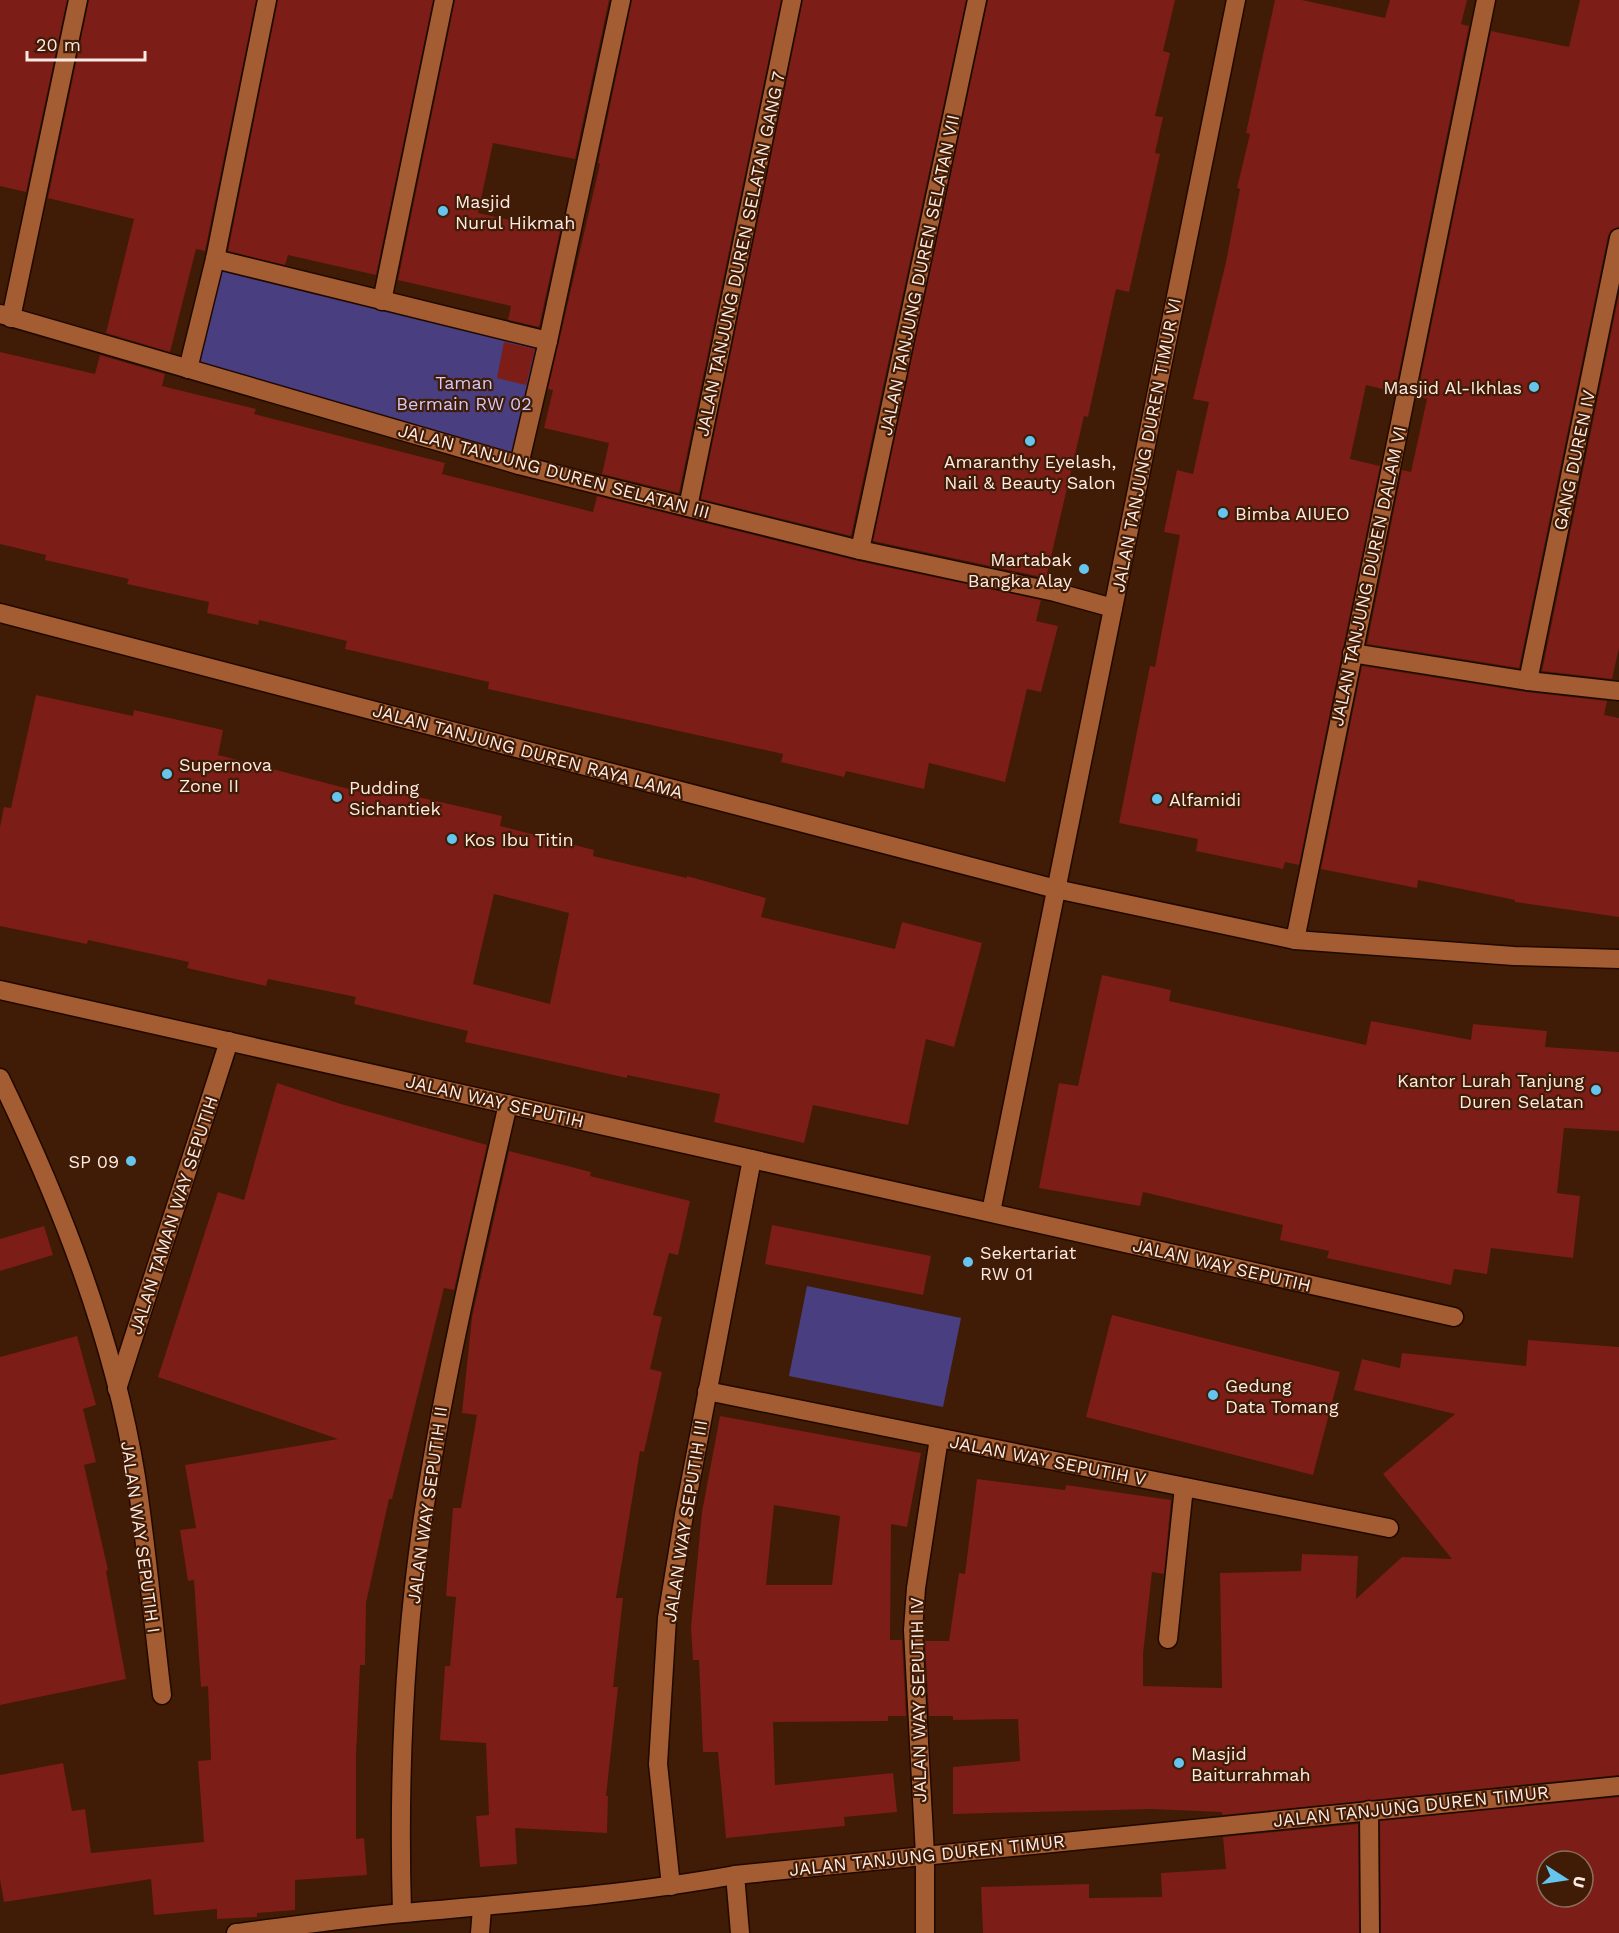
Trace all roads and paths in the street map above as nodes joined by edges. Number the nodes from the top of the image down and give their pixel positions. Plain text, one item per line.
1 (78, 0) edge
2 (267, 0) edge
3 (444, 0) edge
4 (621, 0) edge
5 (792, 0) edge
6 (977, 0) edge
7 (1236, 0) edge
8 (1486, 0) edge
9 (1619, 238) edge
10 (215, 259) junction
11 (382, 301) junction
12 (5, 316) edge
13 (548, 341) junction
14 (188, 369) junction
15 (519, 465) junction
16 (688, 507) junction
17 (860, 550) junction
18 (1113, 608) junction
19 (0, 613) edge
20 (1352, 652) junction
21 (1528, 681) junction
22 (1619, 691) edge
23 (1056, 889) junction
24 (1295, 940) junction
25 (1619, 959) edge
26 (0, 990) edge
27 (229, 1041) junction
28 (0, 1078) edge
29 (508, 1104) junction
30 (752, 1159) junction
31 (991, 1212) junction
32 (1454, 1317) dead end
33 (117, 1389) junction
34 (706, 1392) junction
35 (939, 1438) junction
36 (1184, 1487) junction
37 (1389, 1528) dead end
38 (1168, 1639) dead end
39 (162, 1695) dead end
40 (1619, 1786) edge
41 (1369, 1810) junction
42 (925, 1855) junction
43 (735, 1875) junction
44 (671, 1886) junction
45 (482, 1908) junction
46 (402, 1913) junction
47 (236, 1933) edge
48 (480, 1933) edge
49 (740, 1933) edge
50 (925, 1933) edge
51 (1370, 1933) edge

1 - 12 street
2 - 10 street
3 - 11 street
4 - 13 street
5 - 16 street, JALAN TANJUNG DUREN SELATAN GANG 7
6 - 17 street, JALAN TANJUNG DUREN SELATAN VII
7 - 18 street, JALAN TANJUNG DUREN TIMUR VI
8 - 20 street, JALAN TANJUNG DUREN DALAM VI
9 - 21 street, GANG DUREN IV
10 - 11 street
10 - 14 street
11 - 13 street
12 - 14 street, JALAN TANJUNG DUREN SELATAN III
13 - 15 street
14 - 15 street, JALAN TANJUNG DUREN SELATAN III
15 - 16 street, JALAN TANJUNG DUREN SELATAN III
16 - 17 street, JALAN TANJUNG DUREN SELATAN III
17 - 18 street, JALAN TANJUNG DUREN SELATAN III
18 - 23 street, JALAN TANJUNG DUREN TIMUR VI
19 - 23 street, JALAN TANJUNG DUREN RAYA LAMA
20 - 21 street
20 - 24 street, JALAN TANJUNG DUREN DALAM VI
21 - 22 street
23 - 24 street, JALAN TANJUNG DUREN RAYA LAMA
23 - 31 street
24 - 25 street, JALAN TANJUNG DUREN RAYA LAMA
26 - 27 street, JALAN WAY SEPUTIH
27 - 29 street, JALAN WAY SEPUTIH
27 - 33 street, JALAN TAMAN WAY SEPUTIH
28 - 33 street, JALAN WAY SEPUTIH I
29 - 30 street, JALAN WAY SEPUTIH
29 - 46 street, JALAN WAY SEPUTIH II
30 - 31 street, JALAN WAY SEPUTIH
30 - 34 street, JALAN WAY SEPUTIH III
31 - 32 street, JALAN WAY SEPUTIH
33 - 39 street, JALAN WAY SEPUTIH I
34 - 35 street, JALAN WAY SEPUTIH V
34 - 44 street, JALAN WAY SEPUTIH III
35 - 36 street, JALAN WAY SEPUTIH V
35 - 42 street, JALAN WAY SEPUTIH IV
36 - 37 street, JALAN WAY SEPUTIH V
36 - 38 street
40 - 41 street, JALAN TANJUNG DUREN TIMUR
41 - 42 street, JALAN TANJUNG DUREN TIMUR
41 - 51 street
42 - 43 street, JALAN TANJUNG DUREN TIMUR
42 - 50 street, JALAN WAY SEPUTIH IV
43 - 44 street, JALAN TANJUNG DUREN TIMUR
43 - 49 street
44 - 45 street, JALAN TANJUNG DUREN TIMUR
45 - 46 street, JALAN TANJUNG DUREN TIMUR
45 - 48 street
46 - 47 street, JALAN TANJUNG DUREN TIMUR

